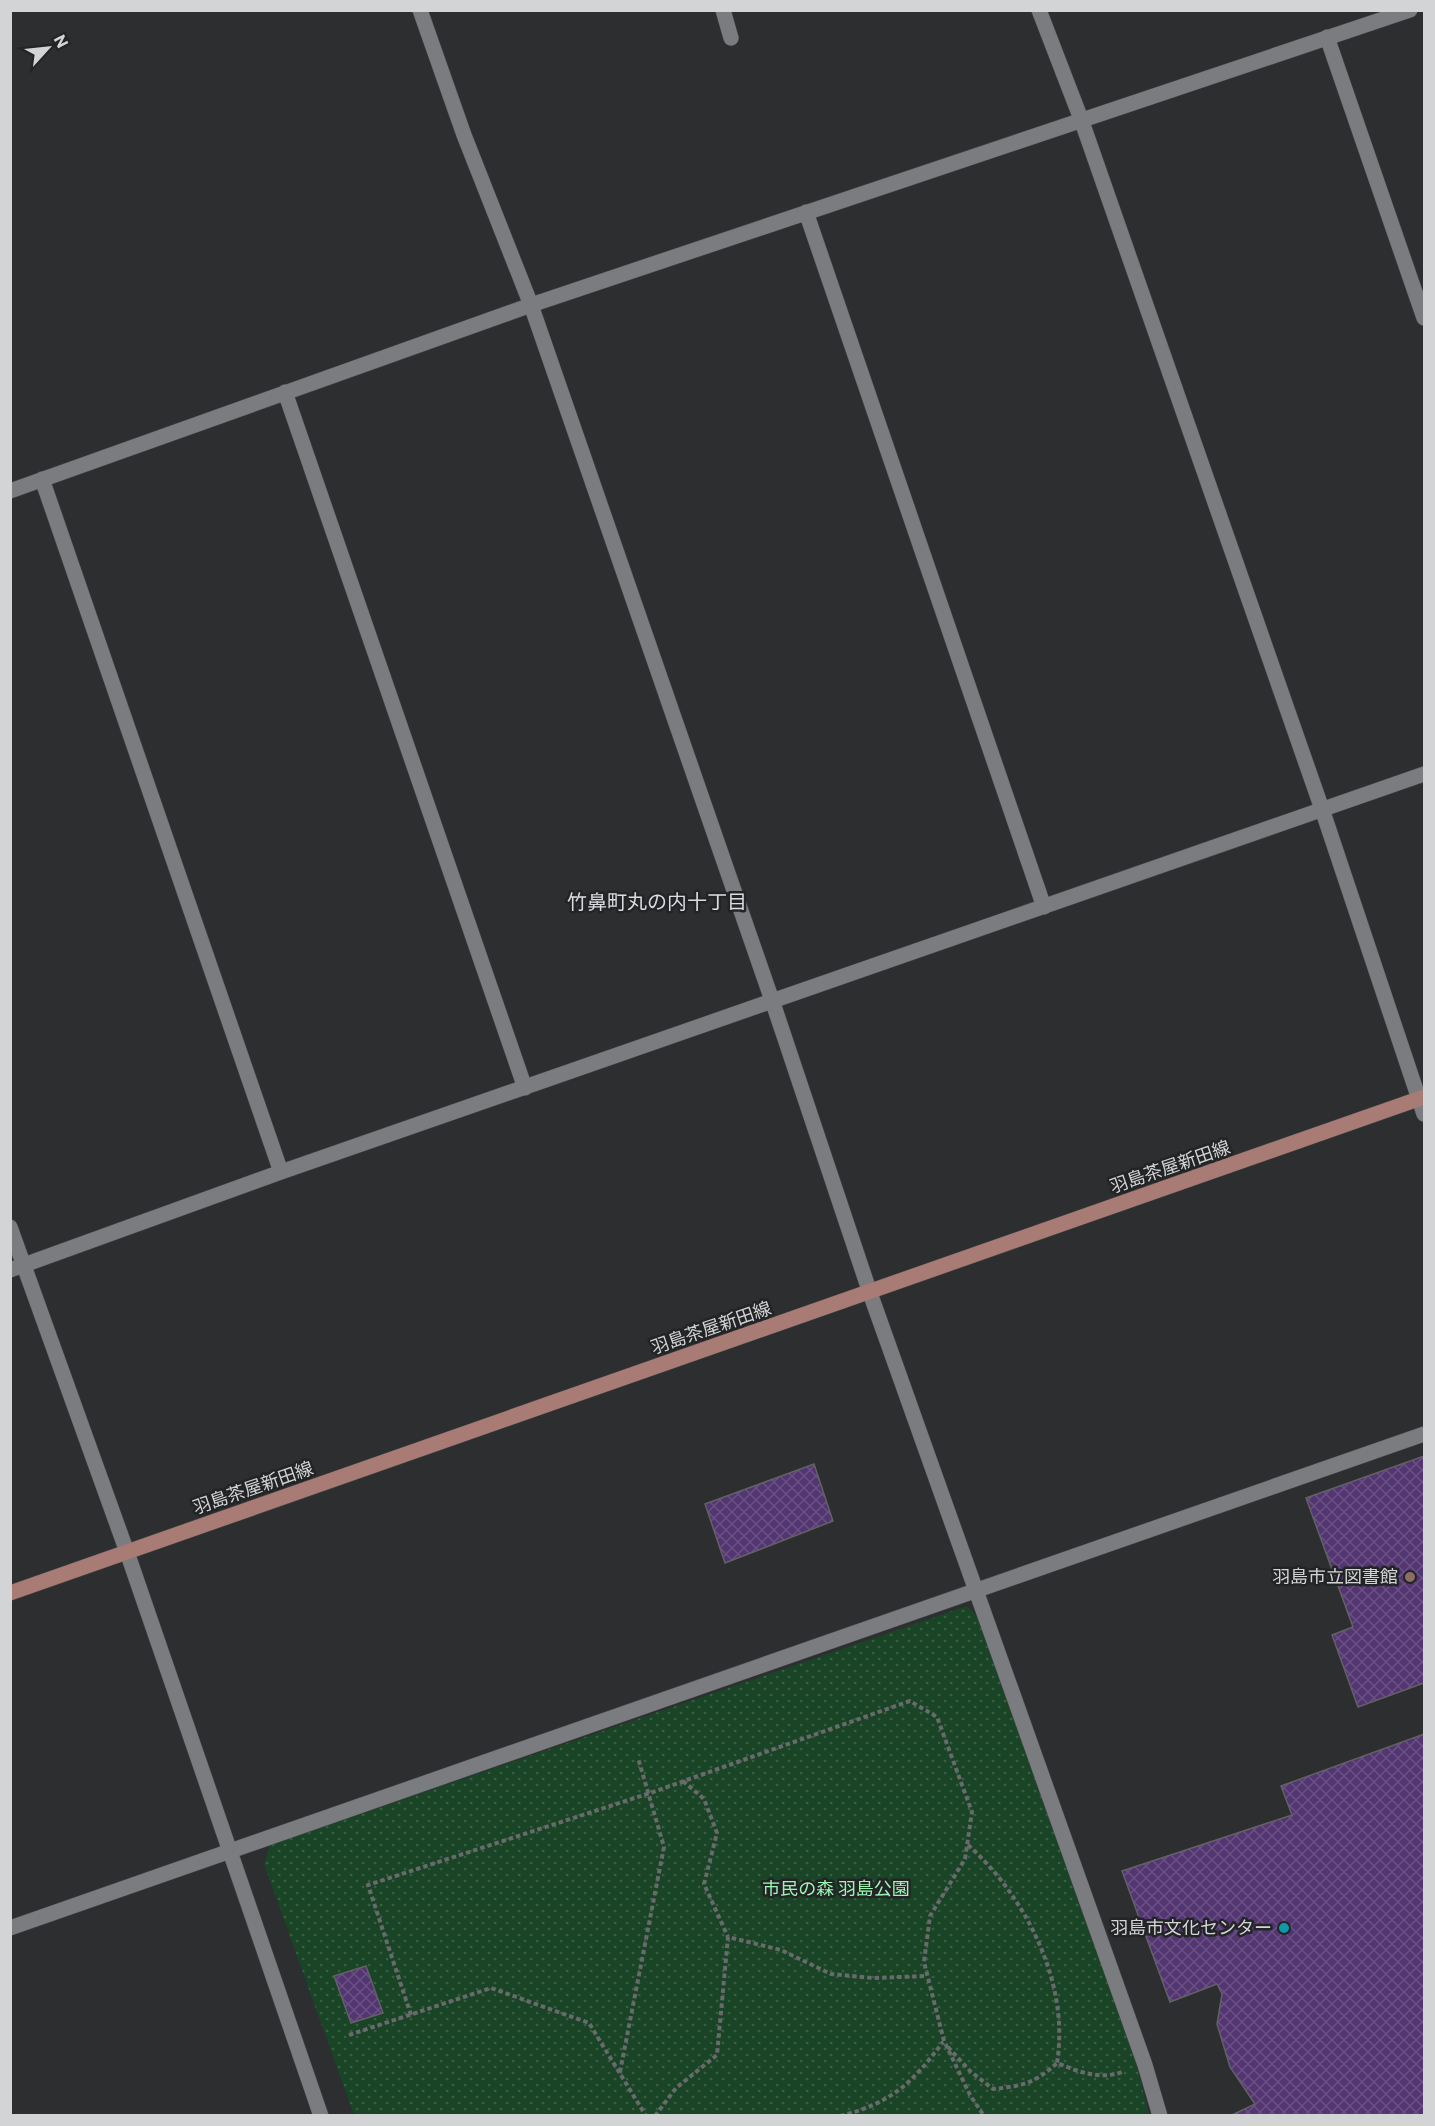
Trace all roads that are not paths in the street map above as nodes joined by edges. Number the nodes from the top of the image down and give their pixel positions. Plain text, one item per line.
1 (420, 10) edge
2 (723, 10) edge
3 (1040, 10) edge
4 (1410, 10) edge
5 (1327, 37) junction
6 (731, 38) dead end
7 (1081, 119) junction
8 (806, 212) junction
9 (531, 305) junction
10 (1425, 318) edge
11 (285, 392) junction
12 (42, 480) junction
13 (10, 491) edge
14 (1425, 774) edge
15 (1322, 809) junction
16 (1044, 907) junction
17 (773, 1003) junction
18 (525, 1088) junction
19 (1423, 1104) edge
20 (281, 1172) junction
21 (10, 1227) edge
22 (17, 1267) edge
23 (870, 1293) junction
24 (1425, 1434) edge
25 (127, 1552) junction
26 (977, 1589) junction
27 (10, 1593) edge
28 (229, 1853) junction
29 (10, 1928) edge
30 (321, 2115) edge
31 (1160, 2115) edge

1 - 9 street
2 - 6 street
3 - 7 street
4 - 5 street
5 - 7 street
5 - 10 street
7 - 8 street
7 - 15 street
8 - 9 street
8 - 16 street
9 - 11 street
9 - 17 street
11 - 12 street
11 - 18 street
12 - 13 street
12 - 20 street
14 - 15 street
15 - 16 street
15 - 19 street
16 - 17 street
17 - 18 street
17 - 23 street
18 - 20 street
19 - 23 main road, 羽島茶屋新田線
20 - 22 street
21 - 22 street
22 - 25 street
23 - 25 main road, 羽島茶屋新田線
23 - 26 street
24 - 26 street
25 - 27 main road, 羽島茶屋新田線
25 - 28 street
26 - 28 street
26 - 31 street
28 - 29 street
28 - 30 street

